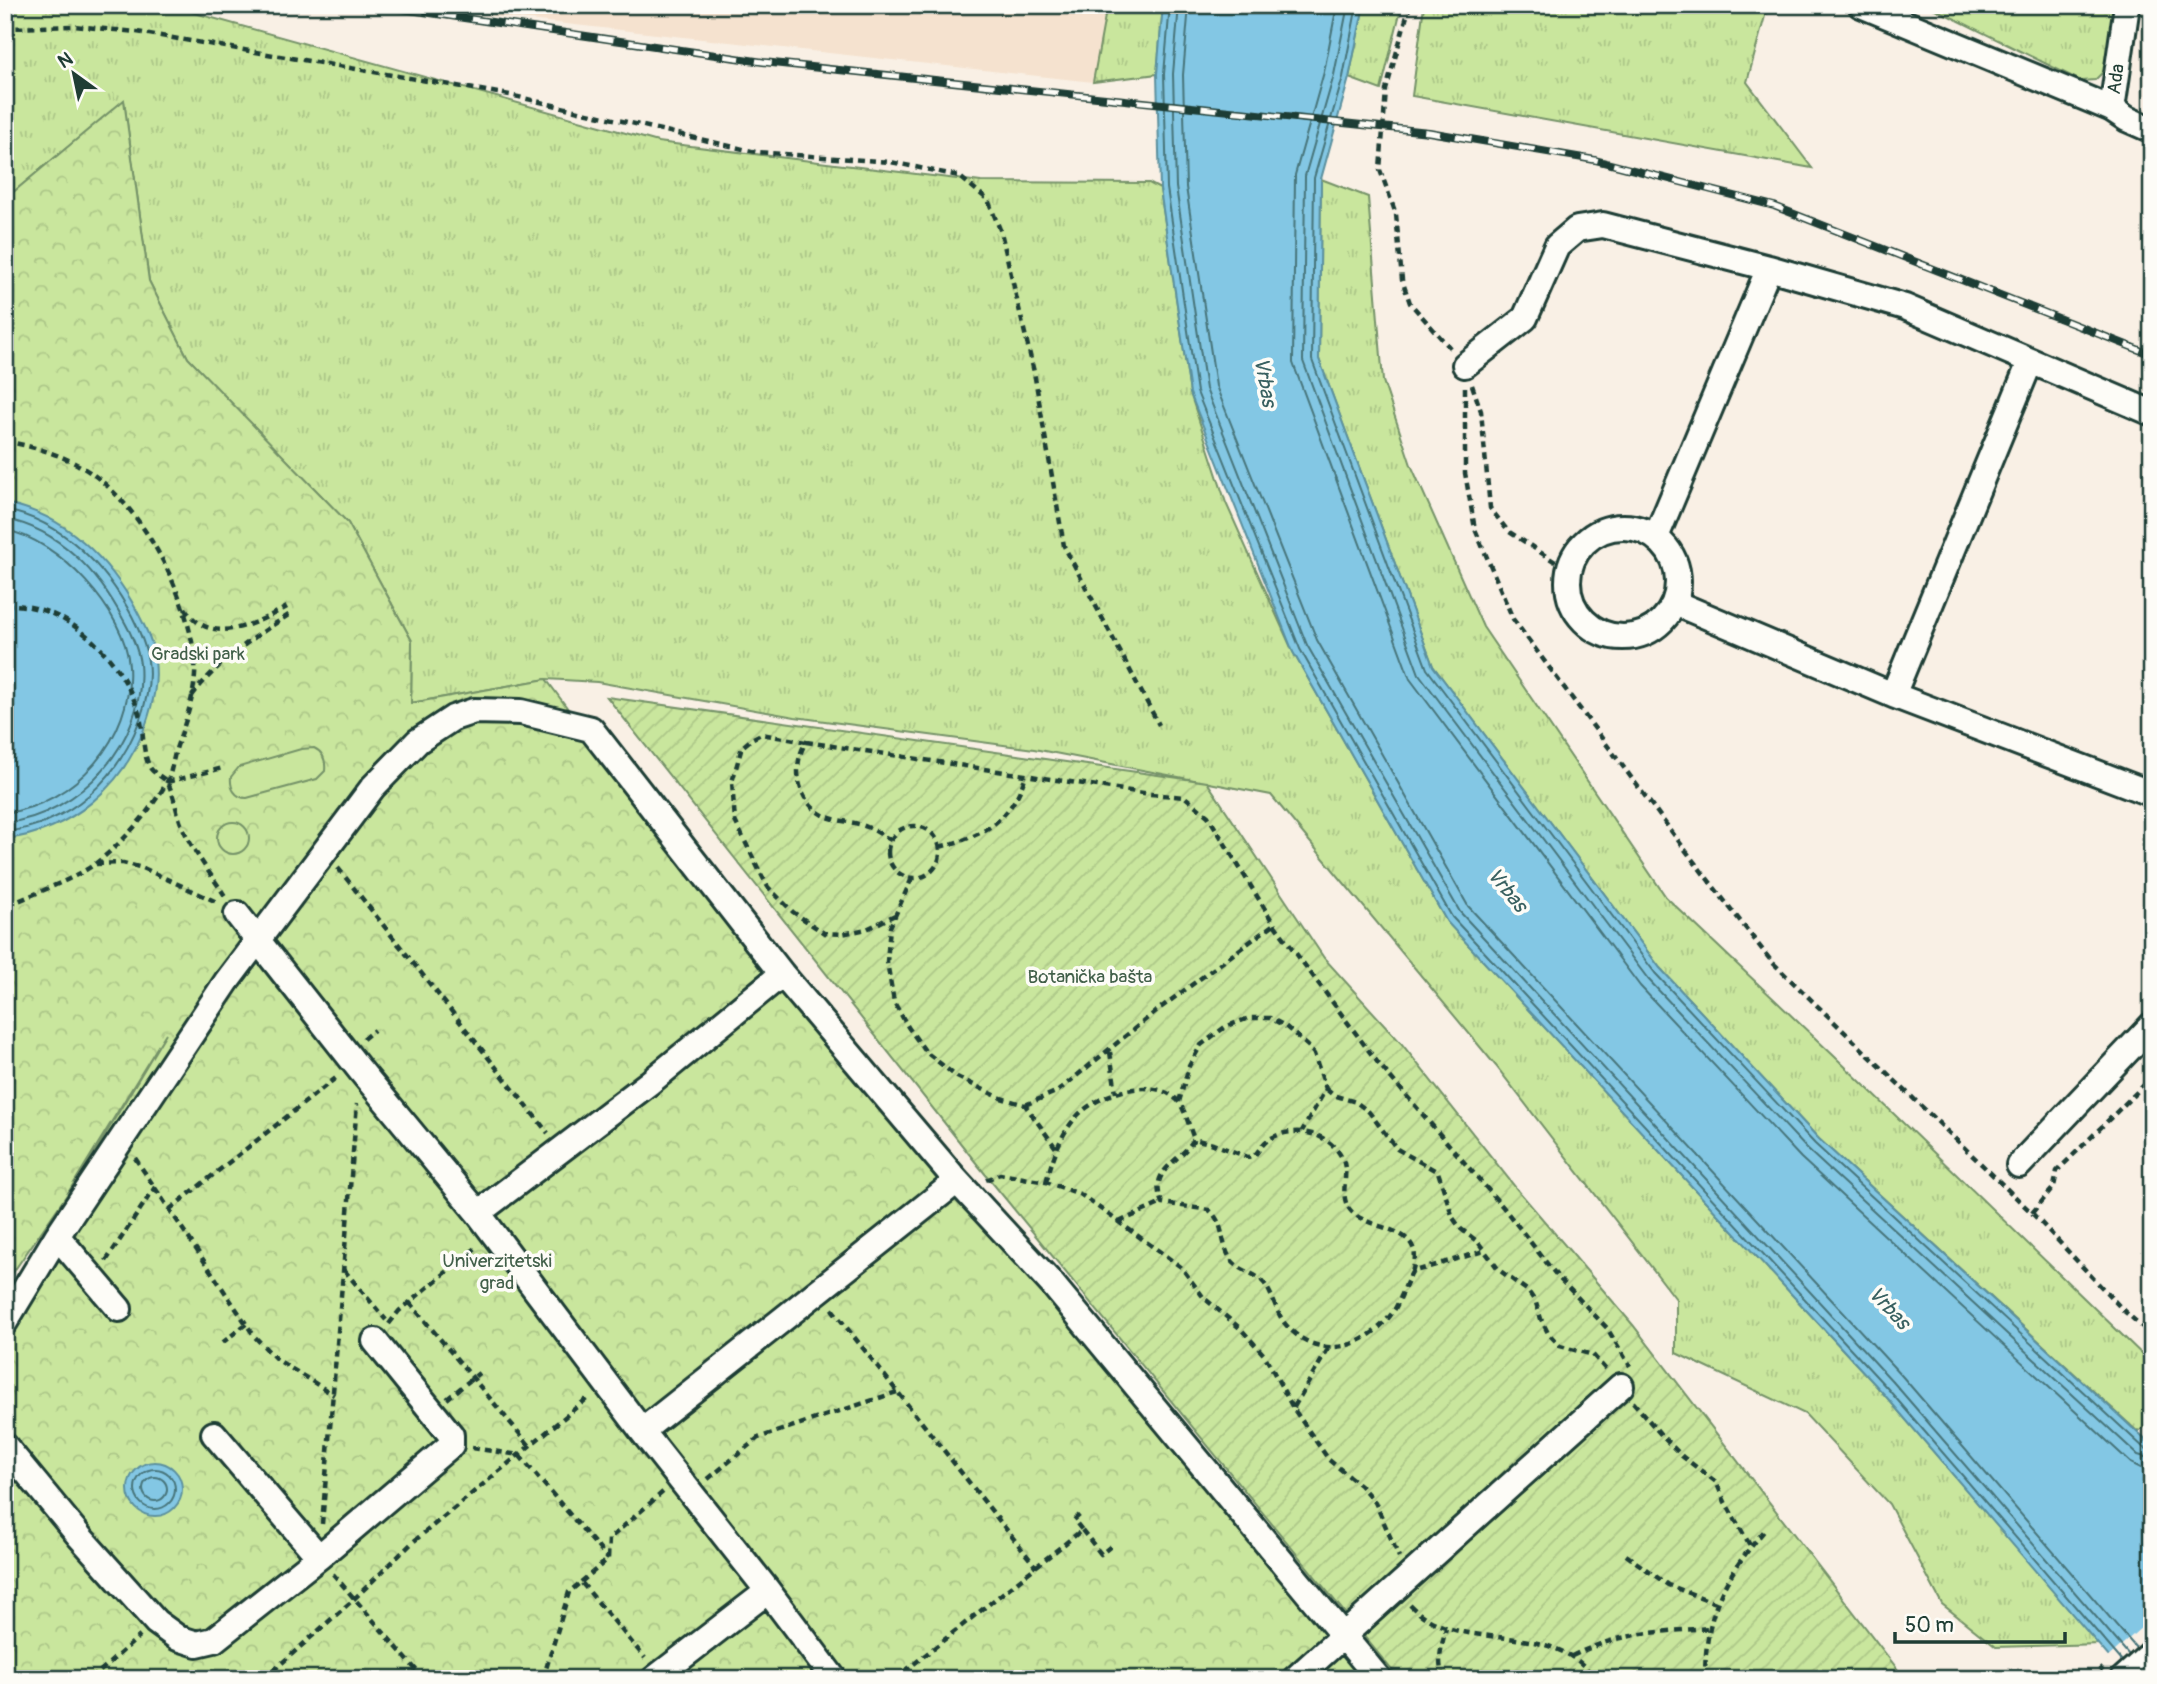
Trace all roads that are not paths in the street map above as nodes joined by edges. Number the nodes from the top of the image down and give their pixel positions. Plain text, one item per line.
1 (1861, 5) edge
2 (2127, 5) edge
3 (2112, 109) junction
4 (2152, 130) edge
5 (1769, 268) junction
6 (2031, 362) junction
7 (1465, 365) road end
8 (2152, 412) edge
9 (1656, 537) junction
10 (1675, 603) junction
11 (1893, 695) junction
12 (2152, 794) edge
13 (237, 914) road end
14 (257, 940) junction
15 (782, 974) junction
16 (2152, 1025) edge
17 (2019, 1165) dead end
18 (961, 1185) junction
19 (478, 1213) junction
20 (57, 1236) junction
21 (119, 1309) dead end
22 (5, 1322) edge
23 (382, 1332) road end
24 (1621, 1386) road end
25 (642, 1431) junction
26 (214, 1434) dead end
27 (5, 1446) edge
28 (319, 1557) junction
29 (768, 1591) junction
30 (1343, 1636) junction
31 (2152, 1653) edge
32 (656, 1677) edge
33 (834, 1679) edge
34 (1295, 1679) edge
35 (1379, 1679) edge
36 (2123, 1679) edge

1 - 3 street
2 - 3 street, Ada
3 - 4 street, Ada
5 - 6 street
5 - 7 street
5 - 9 street
6 - 8 street
6 - 11 street
9 - 10 street
9 - 10 street
10 - 11 street
11 - 12 street
13 - 14 street
14 - 15 street
14 - 19 street
14 - 20 street
15 - 18 street
15 - 19 street
16 - 17 street
18 - 25 street
18 - 30 street
19 - 25 street
20 - 21 street
20 - 22 street
23 - 28 street
24 - 30 street
25 - 29 street
26 - 28 street
27 - 28 street
29 - 32 street
29 - 33 street
30 - 34 street
30 - 35 street
31 - 36 street

